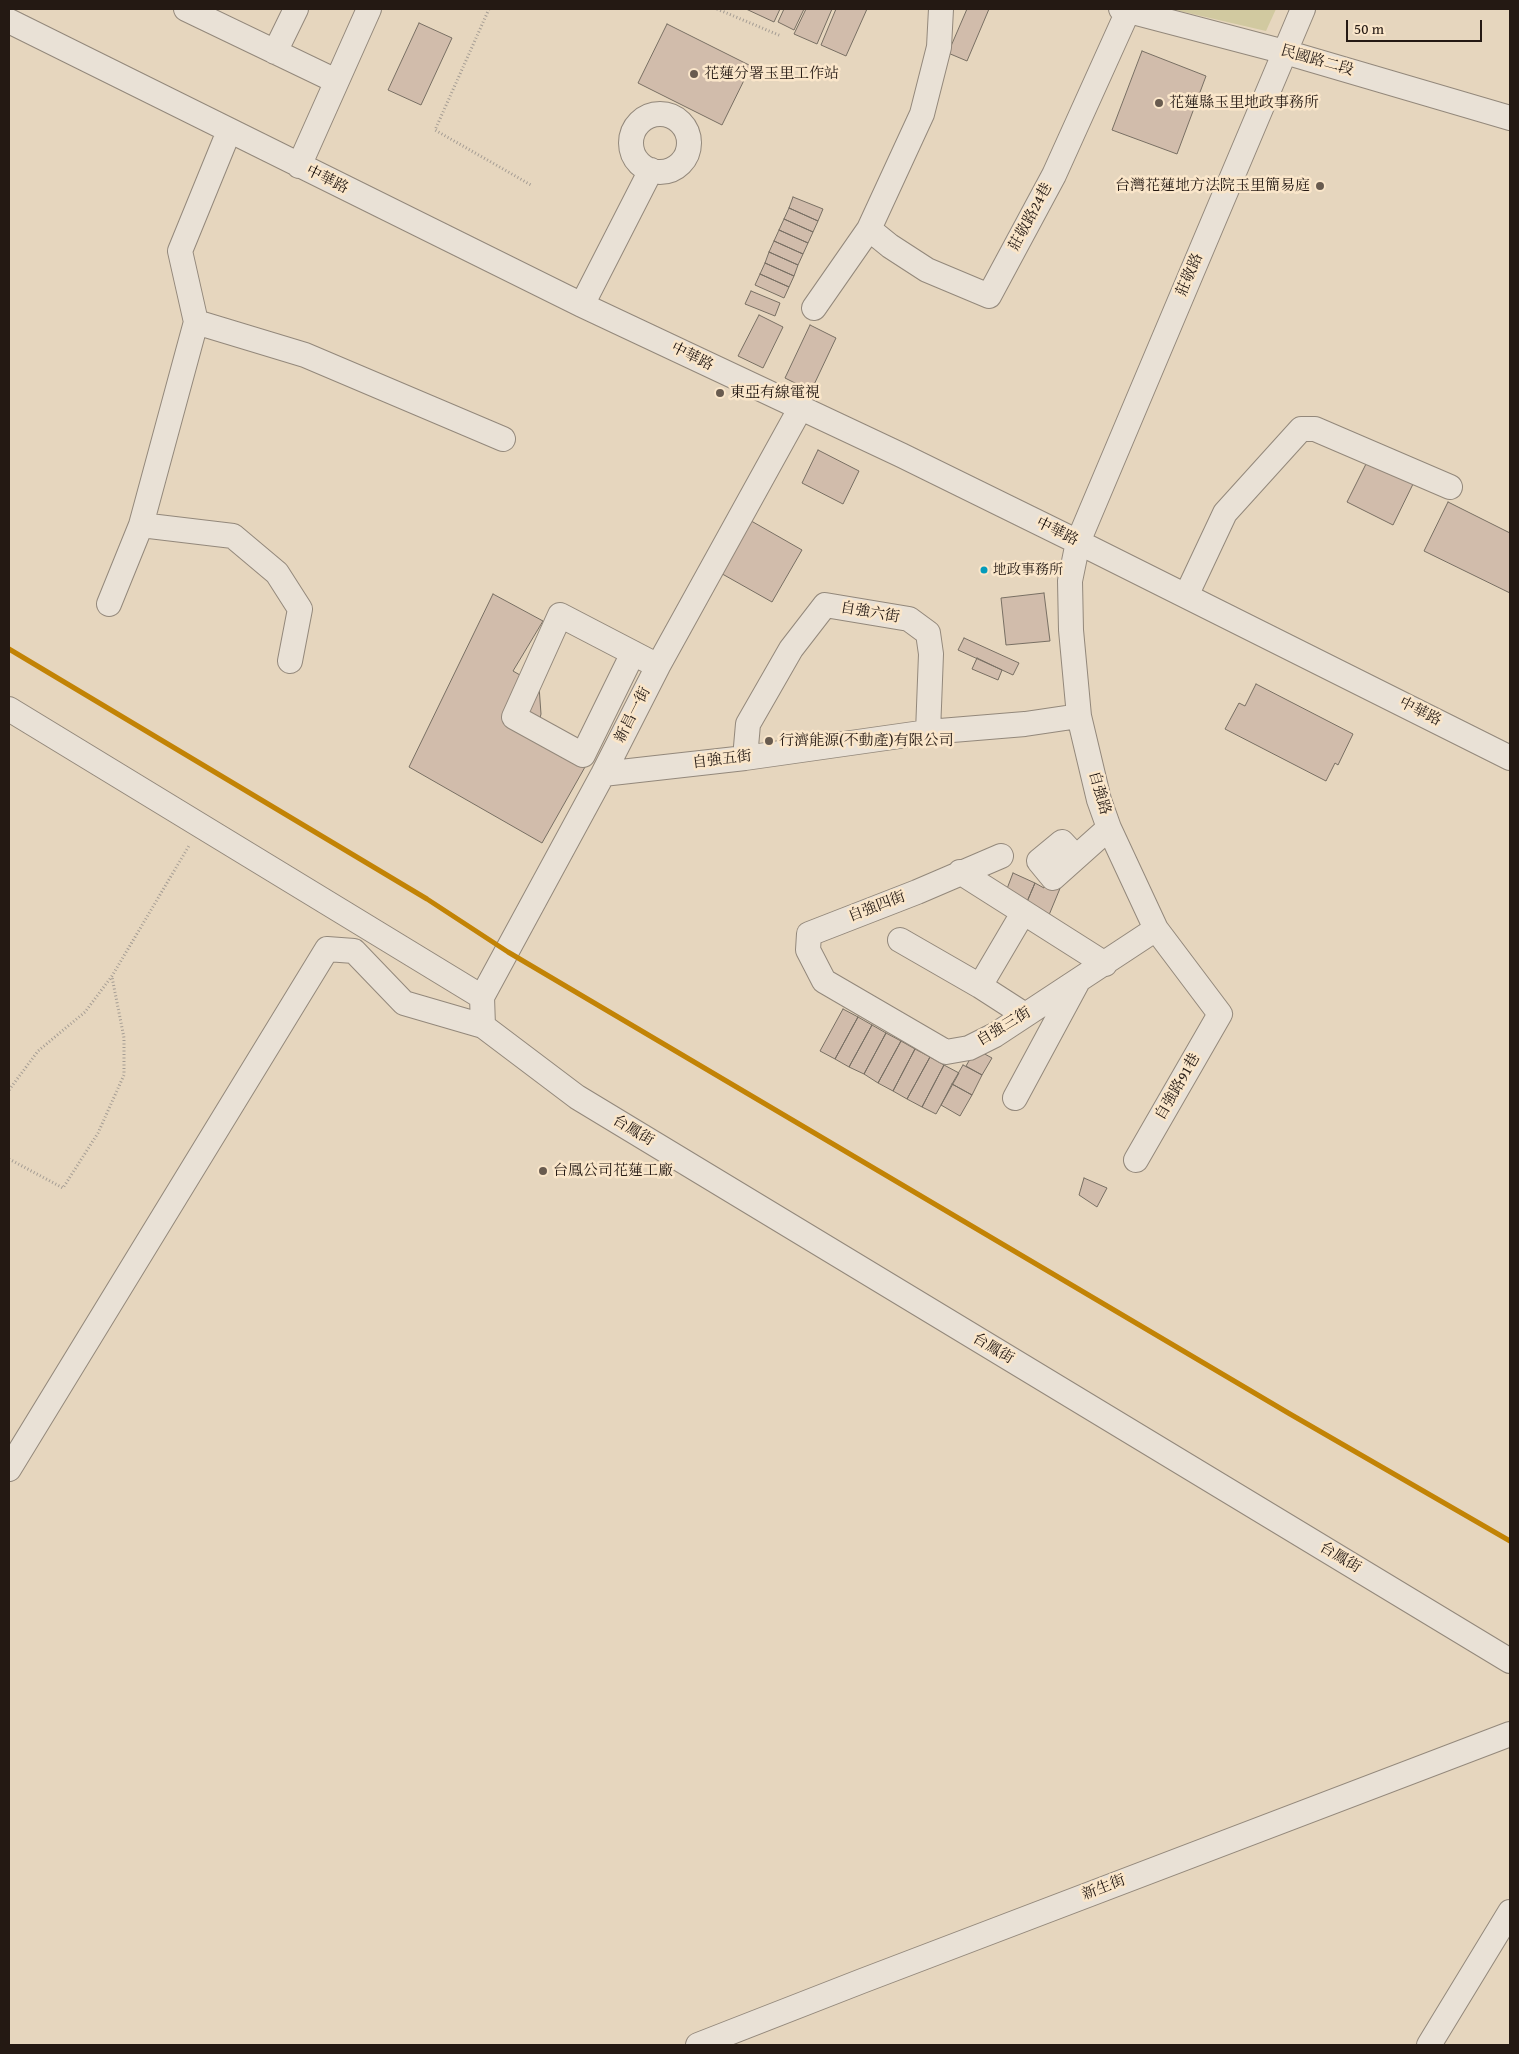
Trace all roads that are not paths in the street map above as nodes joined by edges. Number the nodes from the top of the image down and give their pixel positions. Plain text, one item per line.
1 (186, 9) edge
2 (296, 9) edge
3 (369, 9) edge
4 (940, 9) edge
5 (1303, 9) edge
6 (1125, 10) edge
7 (225, 17) edge
8 (9, 21) edge
9 (275, 52) junction
10 (1285, 52) junction
11 (336, 81) junction
12 (1510, 118) edge
13 (229, 131) junction
14 (299, 166) junction
15 (651, 170) dead end
16 (869, 229) junction
17 (582, 305) junction
18 (814, 308) dead end
19 (196, 322) junction
20 (800, 409) junction
21 (503, 439) dead end
22 (1450, 487) dead end
23 (141, 525) junction
24 (1078, 542) junction
25 (1186, 596) junction
26 (109, 604) dead end
27 (633, 653) junction
28 (290, 662) dead end
29 (658, 666) junction
30 (9, 709) edge
31 (1079, 716) junction
32 (928, 732) junction
33 (745, 758) junction
34 (1510, 758) edge
35 (603, 774) junction
36 (1109, 828) junction
37 (1001, 856) dead end
38 (1076, 857) dead end
39 (960, 872) junction
40 (1023, 913) junction
41 (1156, 929) junction
42 (900, 940) dead end
43 (808, 950) joint
44 (1105, 964) junction
45 (1077, 981) junction
46 (980, 986) junction
47 (482, 998) junction
48 (1220, 1014) joint
49 (1025, 1015) junction
50 (483, 1026) junction
51 (1015, 1098) dead end
52 (1136, 1160) dead end
53 (9, 1469) edge
54 (1510, 1661) edge
55 (1510, 1734) edge
56 (1510, 1912) edge
57 (698, 2045) edge
58 (1429, 2045) edge

1 - 7 street
2 - 9 street
3 - 11 street
4 - 16 street
5 - 10 street, 莊敬路
6 - 10 street, 民國路二段
6 - 16 street, 莊敬路24巷
7 - 9 street
8 - 13 street, 中華路
9 - 11 street
10 - 12 street, 民國路二段
10 - 24 street, 莊敬路
11 - 14 street
13 - 14 street, 中華路
13 - 19 street
14 - 17 street, 中華路
15 - 17 street
16 - 18 street
17 - 20 street, 中華路
19 - 21 street
19 - 23 street
20 - 24 street, 中華路
20 - 29 street, 新昌一街
22 - 25 street
23 - 26 street
23 - 28 street
24 - 25 street, 中華路
24 - 31 street, 自強路
25 - 34 street, 中華路
27 - 27 street
27 - 29 street
29 - 35 street, 新昌一街
30 - 47 street
31 - 32 street, 自強五街
31 - 36 street, 自強路
32 - 33 street, 自強五街
32 - 33 street, 自強六街
33 - 35 street, 自強五街
35 - 47 street, 新昌一街
36 - 38 street
36 - 41 street, 自強路
37 - 39 street, 自強四街
39 - 40 street
39 - 43 street, 自強四街
40 - 44 street
40 - 46 street
41 - 44 street, 自強三街
41 - 48 street, 自強路
42 - 46 street
43 - 49 street, 自強三街
44 - 45 street, 自強三街
45 - 49 street, 自強三街
45 - 51 street
46 - 49 street
47 - 50 street
48 - 52 street, 自強路91巷
50 - 53 street
50 - 54 street, 台鳳街
55 - 57 street, 新生街
56 - 58 street

